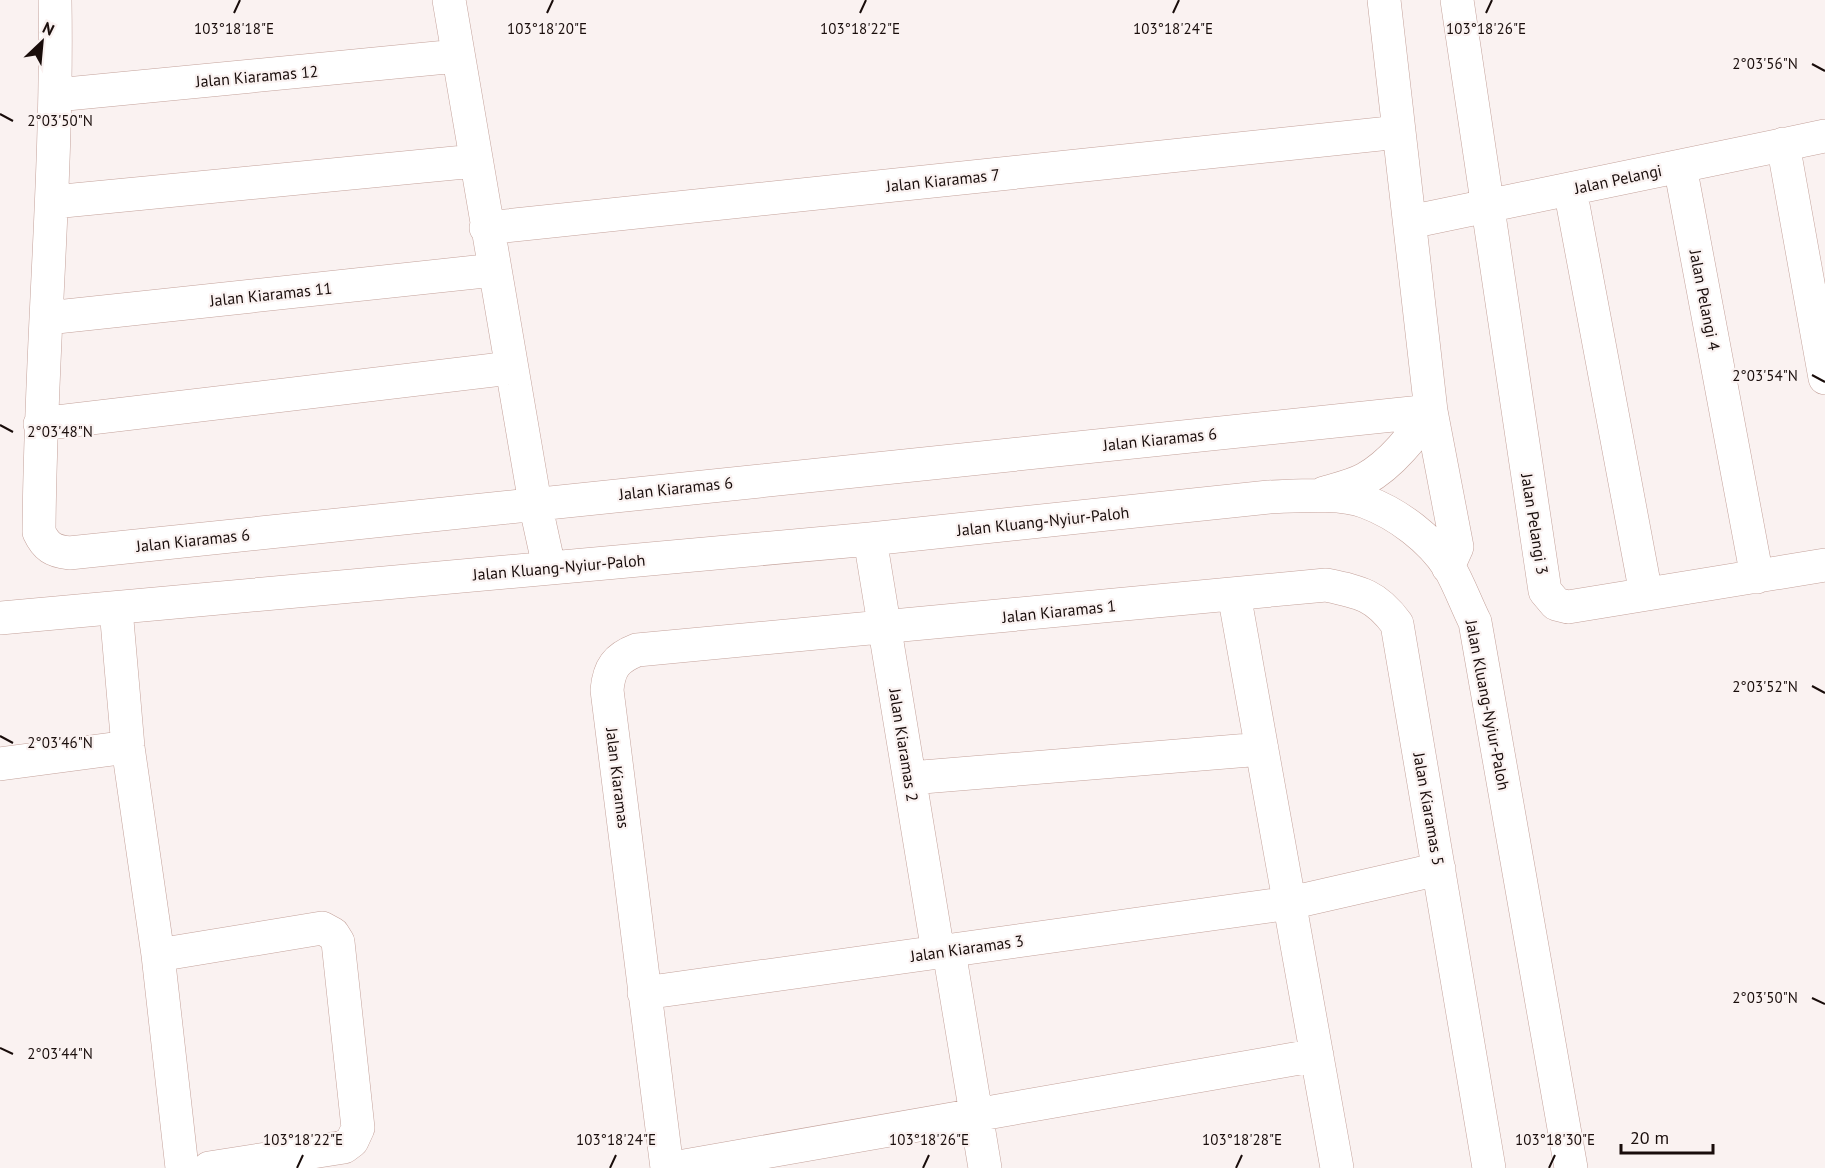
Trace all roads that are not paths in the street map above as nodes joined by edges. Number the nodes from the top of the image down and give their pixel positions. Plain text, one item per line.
1 (55, 0) edge
2 (449, 0) edge
3 (1384, 0) edge
4 (1457, 0) edge
5 (457, 56) junction
6 (56, 95) junction
7 (1399, 132) junction
8 (1825, 136) edge
9 (1783, 144) junction
10 (475, 161) junction
11 (1680, 166) junction
12 (1570, 189) junction
13 (53, 202) junction
14 (1487, 206) junction
15 (1410, 222) junction
16 (486, 228) junction
17 (494, 270) junction
18 (47, 318) junction
19 (512, 368) junction
20 (1825, 378) edge
21 (1431, 411) junction
22 (40, 424) junction
23 (1316, 496) junction
24 (535, 503) junction
25 (870, 539) junction
26 (1825, 566) edge
27 (549, 567) junction
28 (1448, 567) junction
29 (1757, 576) junction
30 (1234, 594) junction
31 (1646, 594) junction
32 (116, 609) junction
33 (0, 618) edge
34 (885, 628) junction
35 (128, 747) junction
36 (1262, 749) junction
37 (0, 764) edge
38 (909, 778) junction
39 (1439, 869) junction
40 (1290, 903) junction
41 (944, 951) junction
42 (158, 955) junction
43 (644, 993) junction
44 (1317, 1055) junction
45 (976, 1115) junction
46 (1566, 1167) edge
47 (182, 1168) edge
48 (209, 1168) edge
49 (667, 1168) edge
50 (673, 1168) edge
51 (985, 1168) edge
52 (1337, 1168) edge
53 (1489, 1168) edge

1 - 6 street, Jalan Kiaramas 6
2 - 5 street
3 - 7 street
4 - 14 street, Jalan Pelangi 3
5 - 6 street, Jalan Kiaramas 12
5 - 10 street
6 - 13 street, Jalan Kiaramas 6
7 - 15 street
7 - 16 street, Jalan Kiaramas 7
8 - 9 street, Jalan Pelangi
9 - 11 street, Jalan Pelangi
9 - 20 street
10 - 13 street
10 - 16 street
11 - 12 street, Jalan Pelangi
11 - 29 street, Jalan Pelangi 4
12 - 14 street, Jalan Pelangi
12 - 31 street
13 - 18 street, Jalan Kiaramas 6
14 - 15 street, Jalan Pelangi
14 - 31 street, Jalan Pelangi 3
15 - 21 street
16 - 17 street
17 - 18 street, Jalan Kiaramas 11
17 - 19 street
18 - 22 street, Jalan Kiaramas 6
19 - 22 street
19 - 24 street
21 - 23 street
21 - 24 street, Jalan Kiaramas 6
21 - 28 street
22 - 24 street, Jalan Kiaramas 6
23 - 25 street, Jalan Kluang-Nyiur-Paloh
23 - 28 street, Jalan Kluang-Nyiur-Paloh
24 - 27 street
25 - 27 street, Jalan Kluang-Nyiur-Paloh
25 - 34 street, Jalan Kiaramas 2
26 - 29 street, Jalan Pelangi 3
27 - 32 street, Jalan Kluang-Nyiur-Paloh
28 - 46 street, Jalan Kluang-Nyiur-Paloh
29 - 31 street, Jalan Pelangi 3
30 - 34 street, Jalan Kiaramas 1
30 - 36 street
30 - 39 street, Jalan Kiaramas 5
32 - 33 street, Jalan Kluang-Nyiur-Paloh
32 - 35 street
34 - 38 street, Jalan Kiaramas 2
34 - 43 street, Jalan Kiaramas
35 - 37 street
35 - 42 street
36 - 38 street
36 - 40 street
38 - 41 street, Jalan Kiaramas 2
39 - 40 street, Jalan Kiaramas 3
39 - 53 street, Jalan Kiaramas 5
40 - 41 street, Jalan Kiaramas 3
40 - 44 street
41 - 43 street, Jalan Kiaramas 3
41 - 45 street, Jalan Kiaramas 2
42 - 47 street
42 - 48 street
43 - 49 street, Jalan Kiaramas
44 - 45 street
44 - 52 street
45 - 50 street
45 - 51 street, Jalan Kiaramas 2

